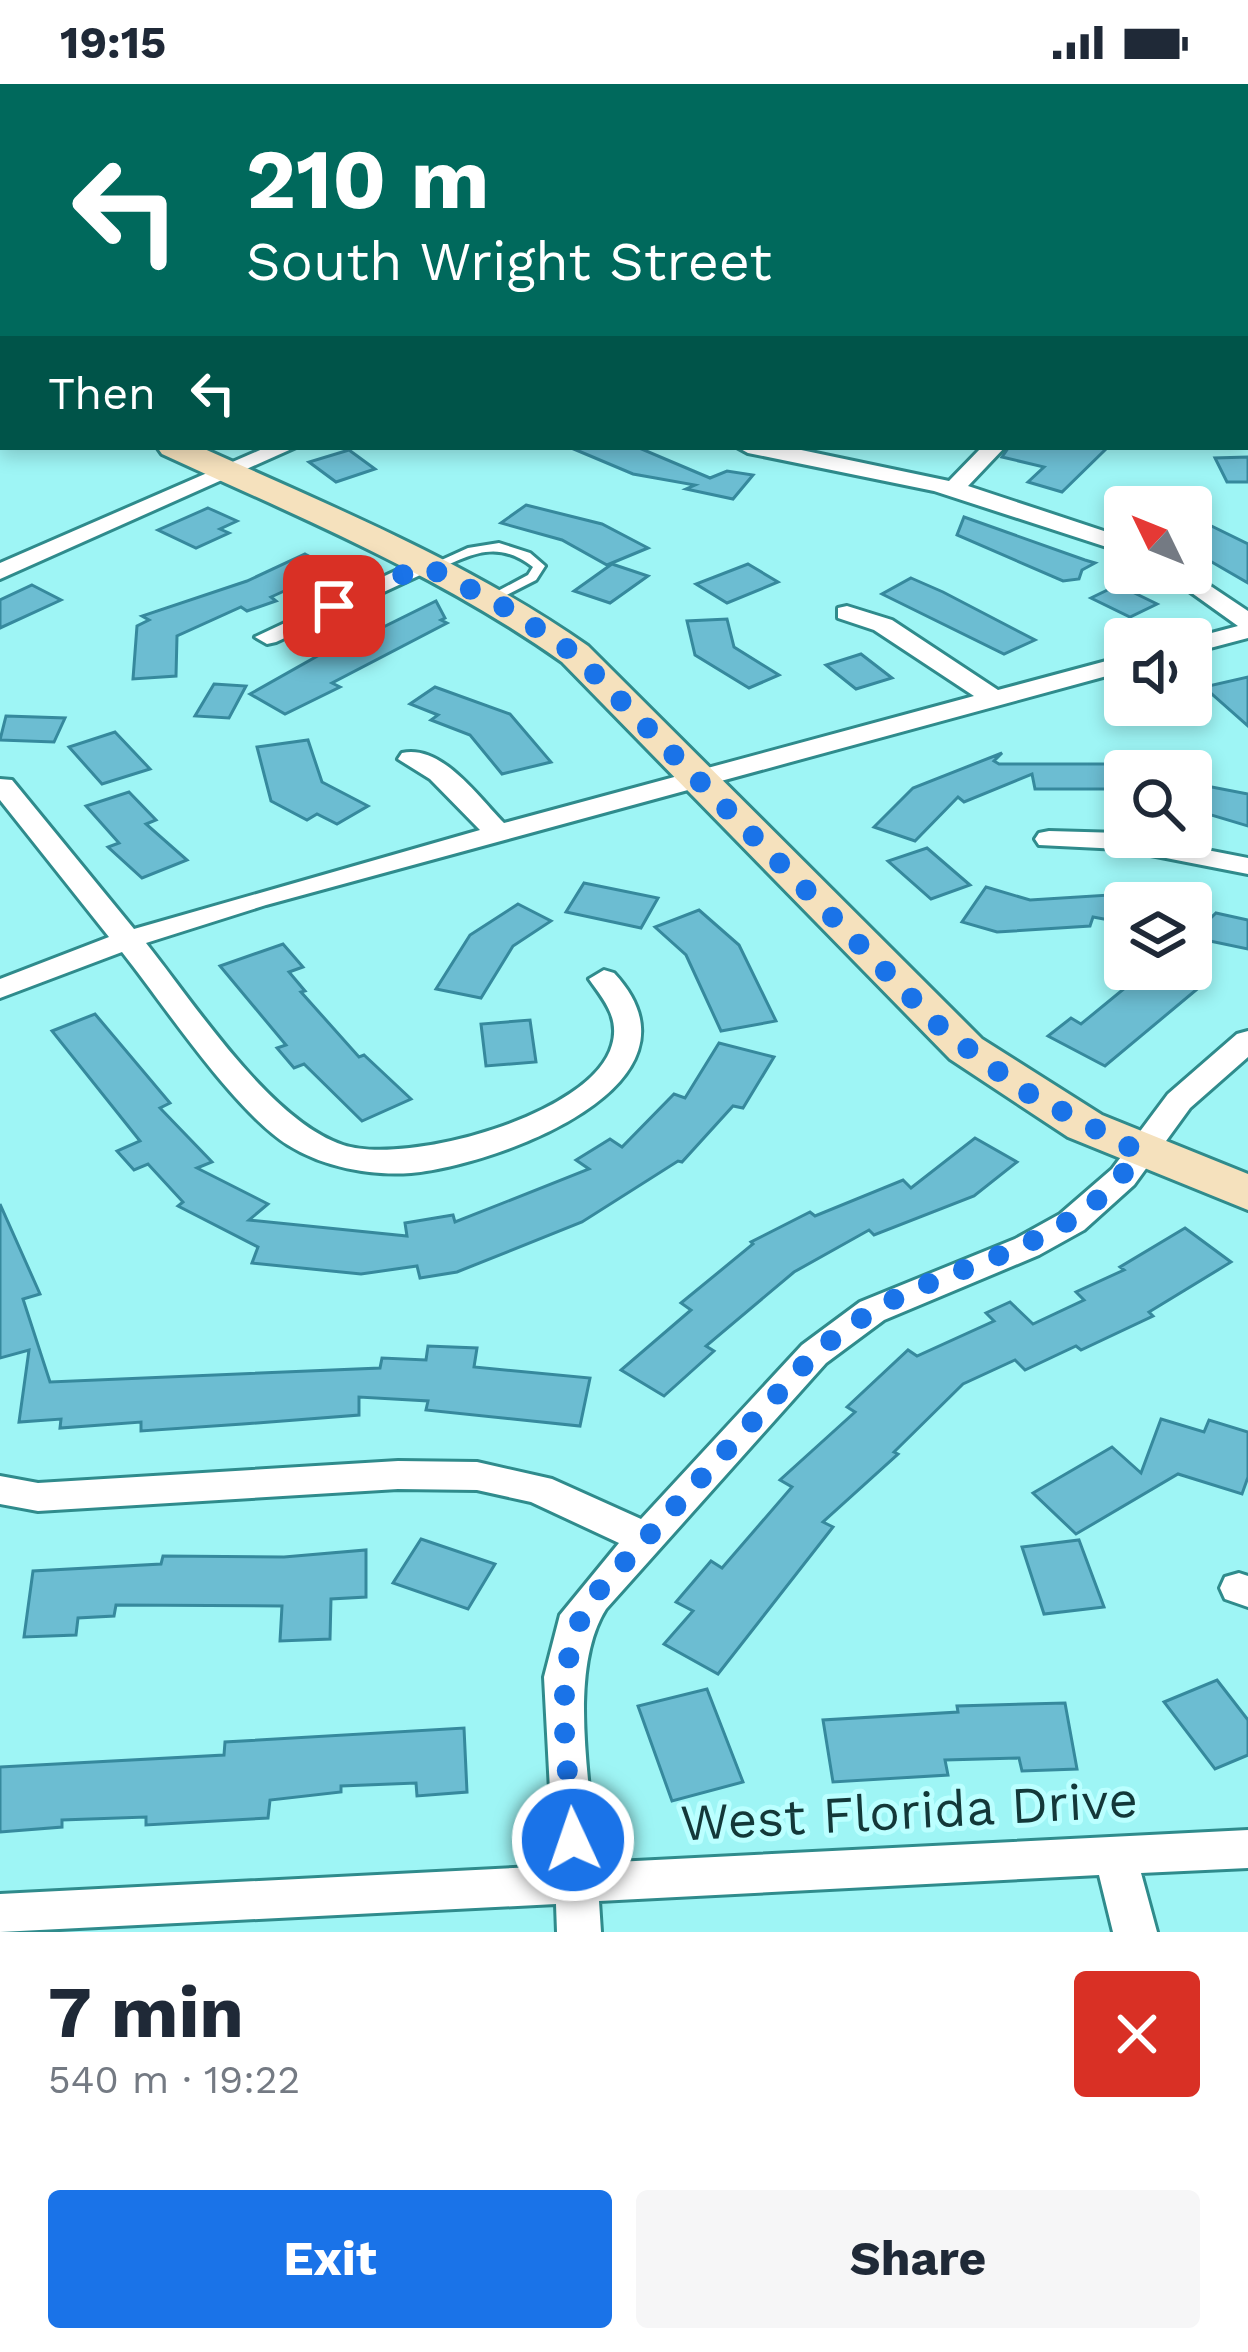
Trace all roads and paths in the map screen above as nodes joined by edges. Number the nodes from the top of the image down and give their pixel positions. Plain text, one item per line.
1 (179, 450) edge
2 (278, 450) edge
3 (769, 450) edge
4 (991, 450) edge
5 (226, 472) junction
6 (954, 488) junction
7 (1104, 538) edge
8 (427, 567) junction
9 (0, 572) edge
10 (1207, 594) edge
11 (490, 599) junction
12 (847, 613) dead end
13 (1248, 622) edge
14 (1248, 631) edge
15 (268, 638) dead end
16 (1212, 640) edge
17 (1104, 669) edge
18 (992, 698) junction
19 (411, 759) dead end
20 (699, 779) junction
21 (3, 786) dead end
22 (499, 835) junction
23 (1049, 839) dead end
24 (1248, 866) edge
25 (124, 941) junction
26 (604, 979) dead end
27 (0, 989) edge
28 (1248, 1042) edge
29 (1139, 1152) junction
30 (1248, 1193) edge
31 (0, 1490) edge
32 (645, 1538) junction
33 (1248, 1849) edge
34 (1115, 1856) junction
35 (575, 1881) junction
36 (0, 1913) edge
37 (579, 1932) edge
38 (1136, 1932) edge

1 - 5 street
2 - 5 street
3 - 6 street
4 - 6 street
5 - 8 street
5 - 9 street
6 - 7 street
8 - 11 street
8 - 11 lane
8 - 15 street
10 - 13 street
11 - 20 street
12 - 18 street
14 - 16 street
17 - 18 street
18 - 20 street
19 - 22 street
20 - 22 street
20 - 29 street
21 - 25 street
22 - 25 street
23 - 24 street
25 - 26 street
25 - 27 street
28 - 29 street
29 - 30 street
29 - 32 street
31 - 32 street
32 - 35 street
33 - 34 street, West Florida Drive
34 - 35 street, West Florida Drive
34 - 38 street
35 - 36 street, West Florida Drive
35 - 37 street

